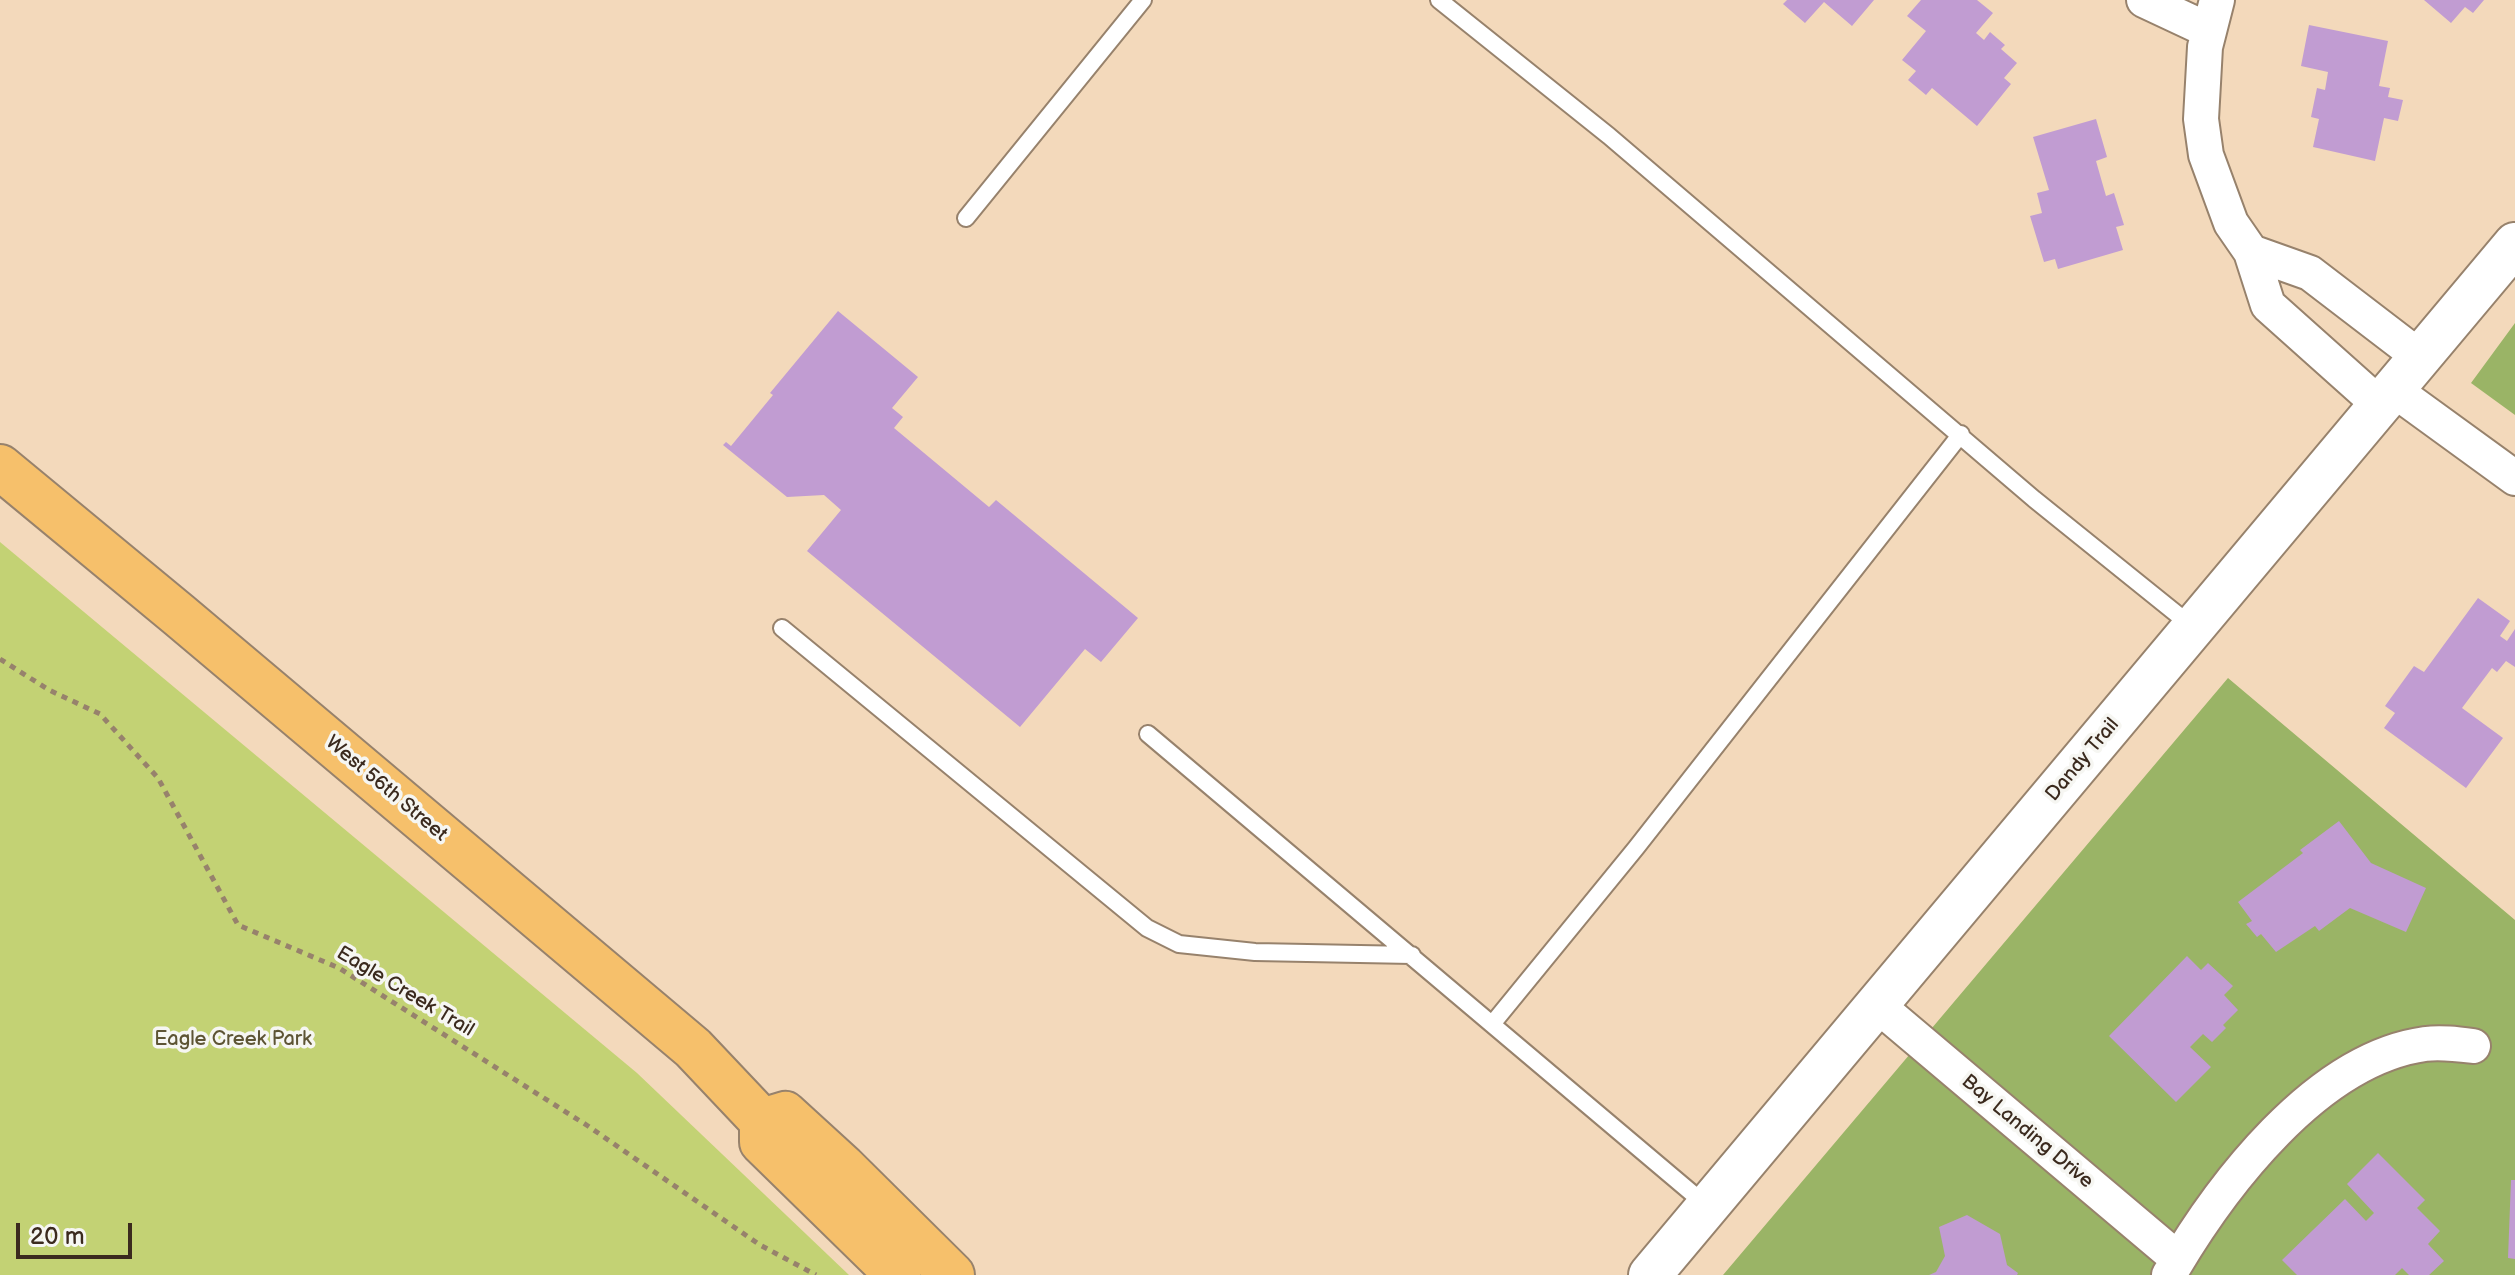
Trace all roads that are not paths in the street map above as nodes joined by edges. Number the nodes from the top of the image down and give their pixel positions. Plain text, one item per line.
1 (1143, 0) edge
2 (1439, 0) edge
3 (2144, 0) edge
4 (2213, 15) edge
5 (966, 218) dead end
6 (2515, 244) edge
7 (2251, 252) junction
8 (2421, 358) junction
9 (2388, 398) junction
10 (1961, 434) junction
11 (0, 467) edge
12 (2515, 478) edge
13 (782, 628) dead end
14 (2195, 628) junction
15 (1148, 734) dead end
16 (1412, 955) junction
17 (1877, 1005) junction
18 (1493, 1023) junction
19 (2473, 1046) dead end
20 (762, 1121) junction
21 (1708, 1206) junction
22 (2173, 1267) edge
23 (898, 1275) edge
24 (952, 1275) edge
25 (1650, 1275) edge

1 - 5 lane
2 - 10 lane
3 - 4 street
4 - 7 street
6 - 8 street, Dandy Trail
7 - 8 street
7 - 9 street
8 - 9 street, Dandy Trail
9 - 12 street
9 - 14 street, Dandy Trail
10 - 14 lane
10 - 18 lane
11 - 20 main road, West 56th Street
13 - 16 lane
14 - 17 street, Dandy Trail
15 - 16 lane
16 - 18 lane
17 - 21 street, Dandy Trail
17 - 22 street, Bay Landing Drive
18 - 21 lane
19 - 22 street
20 - 23 main road, West 56th Street
20 - 24 main road
21 - 25 street, Dandy Trail

